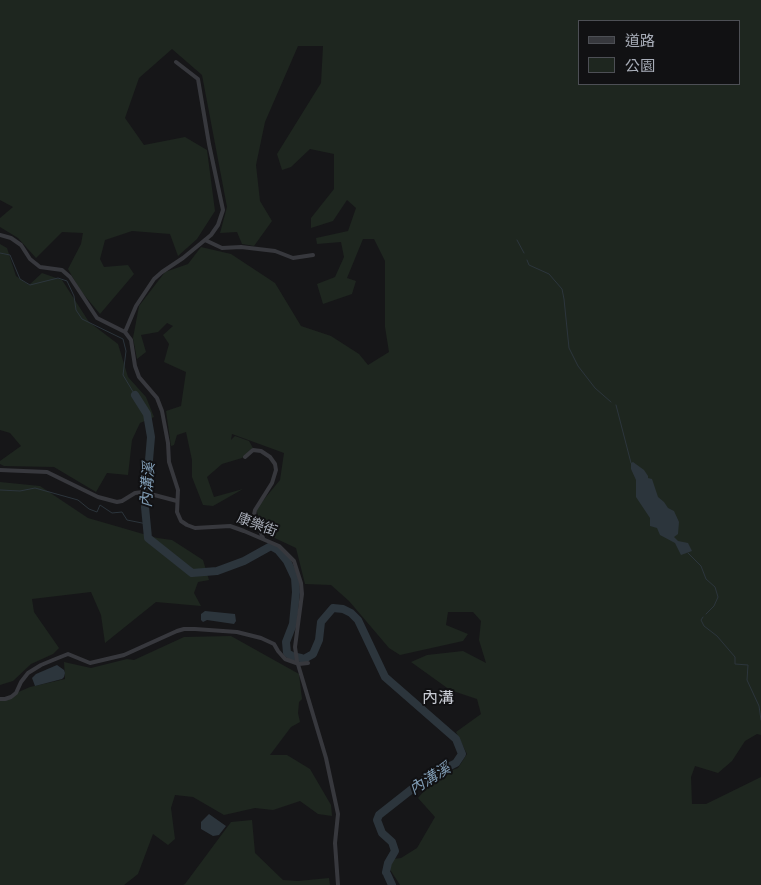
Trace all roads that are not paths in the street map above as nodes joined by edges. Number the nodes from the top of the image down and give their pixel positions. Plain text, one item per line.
1 (176, 62) dead end
2 (0, 235) edge
3 (206, 240) junction
4 (313, 255) dead end
5 (125, 332) junction
6 (245, 457) dead end
7 (0, 470) edge
8 (177, 501) junction
9 (263, 538) junction
10 (298, 662) junction
11 (308, 663) dead end
12 (0, 699) edge
13 (338, 885) edge

1 - 3 street
2 - 5 street
3 - 4 street
3 - 5 street
5 - 8 street, 康樂街
6 - 9 street
7 - 8 street
8 - 9 street, 康樂街
9 - 10 street, 康樂街
10 - 11 street
10 - 12 street
10 - 13 street

